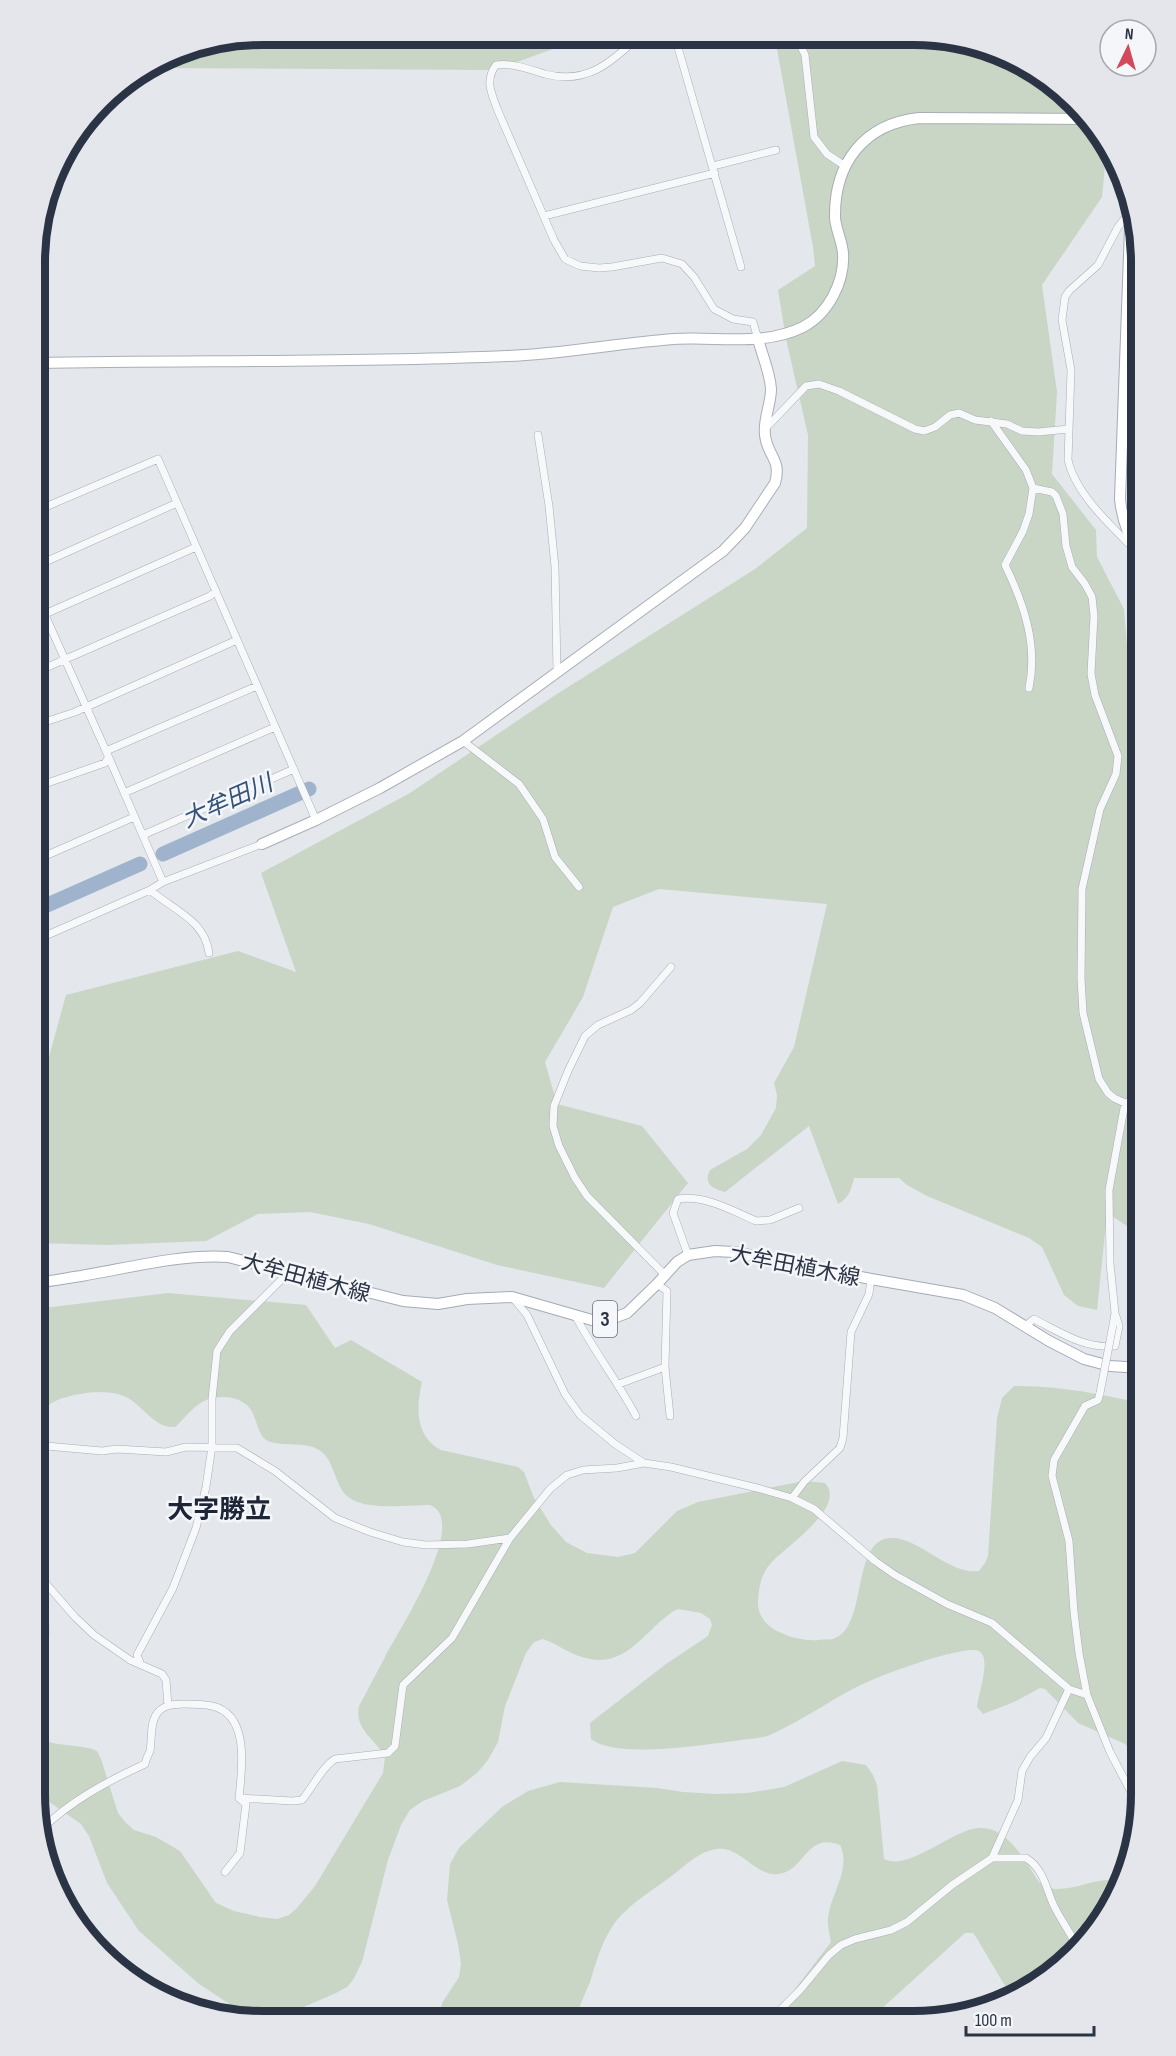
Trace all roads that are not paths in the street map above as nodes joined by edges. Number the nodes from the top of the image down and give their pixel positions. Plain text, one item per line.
1 (630, 45) edge
2 (677, 45) edge
3 (800, 45) edge
4 (1077, 119) edge
5 (776, 150) dead end
6 (845, 166) junction
7 (714, 170) junction
8 (1126, 214) edge
9 (544, 216) junction
10 (1130, 239) edge
11 (741, 267) dead end
12 (758, 339) junction
13 (45, 363) edge
14 (991, 421) junction
15 (764, 429) junction
16 (1069, 429) junction
17 (538, 435) dead end
18 (1033, 488) junction
19 (177, 503) junction
20 (45, 507) edge
21 (1131, 540) edge
22 (1131, 546) edge
23 (196, 547) junction
24 (45, 563) edge
25 (216, 591) junction
26 (45, 615) edge
27 (45, 617) edge
28 (237, 640) junction
29 (66, 660) junction
30 (45, 668) edge
31 (557, 671) junction
32 (257, 686) junction
33 (1029, 688) dead end
34 (86, 707) junction
35 (45, 722) edge
36 (275, 727) junction
37 (463, 741) junction
38 (107, 755) junction
39 (294, 769) junction
40 (45, 785) edge
41 (124, 793) junction
42 (134, 817) junction
43 (316, 820) junction
44 (142, 835) junction
45 (262, 844) joint
46 (45, 854) edge
47 (163, 882) junction
48 (579, 887) dead end
49 (150, 890) junction
50 (45, 936) edge
51 (210, 953) dead end
52 (671, 968) dead end
53 (1131, 1102) edge
54 (1125, 1103) junction
55 (799, 1208) dead end
56 (688, 1255) junction
57 (288, 1273) junction
58 (664, 1274) junction
59 (871, 1279) junction
60 (45, 1282) edge
61 (657, 1284) junction
62 (512, 1297) junction
63 (1115, 1312) junction
64 (576, 1317) junction
65 (1025, 1326) junction
66 (665, 1366) junction
67 (1131, 1367) edge
68 (619, 1384) junction
69 (636, 1416) dead end
70 (670, 1416) dead end
71 (45, 1446) edge
72 (212, 1446) junction
73 (644, 1463) junction
74 (792, 1498) junction
75 (510, 1538) junction
76 (45, 1582) edge
77 (141, 1665) junction
78 (1069, 1689) junction
79 (1087, 1695) junction
80 (168, 1706) junction
81 (1131, 1791) edge
82 (239, 1798) junction
83 (47, 1823) edge
84 (992, 1858) junction
85 (225, 1872) dead end
86 (1073, 1940) edge
87 (779, 2011) edge

1 - 9 street
2 - 7 street
3 - 6 street
4 - 6 street
5 - 7 street
6 - 12 street
7 - 9 street
7 - 11 street
8 - 16 street
9 - 12 street
10 - 21 street
12 - 13 street
12 - 15 street
14 - 15 street
14 - 16 street
14 - 18 street
15 - 31 street
16 - 22 street
17 - 31 street
18 - 33 street
18 - 54 street
19 - 20 street
19 - 23 street
19 - 24 street
23 - 25 street
23 - 26 street
25 - 28 street
25 - 29 street
27 - 29 street
28 - 32 street
28 - 34 street
29 - 30 street
29 - 34 street
31 - 37 street
32 - 36 street
32 - 38 street
34 - 35 street
34 - 38 street
36 - 39 street
36 - 41 street
37 - 43 street
37 - 48 street
38 - 40 street
38 - 41 street
39 - 43 street
39 - 44 street
41 - 42 street
42 - 44 street
42 - 46 street
43 - 45 street
44 - 47 street
45 - 47 street
47 - 49 street
49 - 50 street
49 - 51 street
52 - 58 street
53 - 54 street
54 - 63 street
55 - 56 street
56 - 58 street, 大牟田植木線 / 3
56 - 59 street, 大牟田植木線
57 - 60 street, 大牟田植木線 / 3
57 - 62 street, 大牟田植木線 / 3
57 - 72 street
58 - 61 street, 大牟田植木線 / 3
59 - 65 street, 大牟田植木線
59 - 74 street
61 - 64 street, 大牟田植木線 / 3
61 - 66 street
62 - 64 street, 大牟田植木線 / 3
62 - 73 street
63 - 65 street
63 - 79 street, bridge
64 - 68 street
65 - 67 street, 大牟田植木線
66 - 68 street
66 - 70 street
68 - 69 street
71 - 72 street
72 - 75 street
72 - 77 street
73 - 74 street
73 - 75 street
74 - 78 street
75 - 82 street
76 - 77 street
77 - 80 street
78 - 79 street
78 - 84 street
79 - 81 street
80 - 82 street
80 - 83 street
82 - 85 street
84 - 86 street
84 - 87 street

